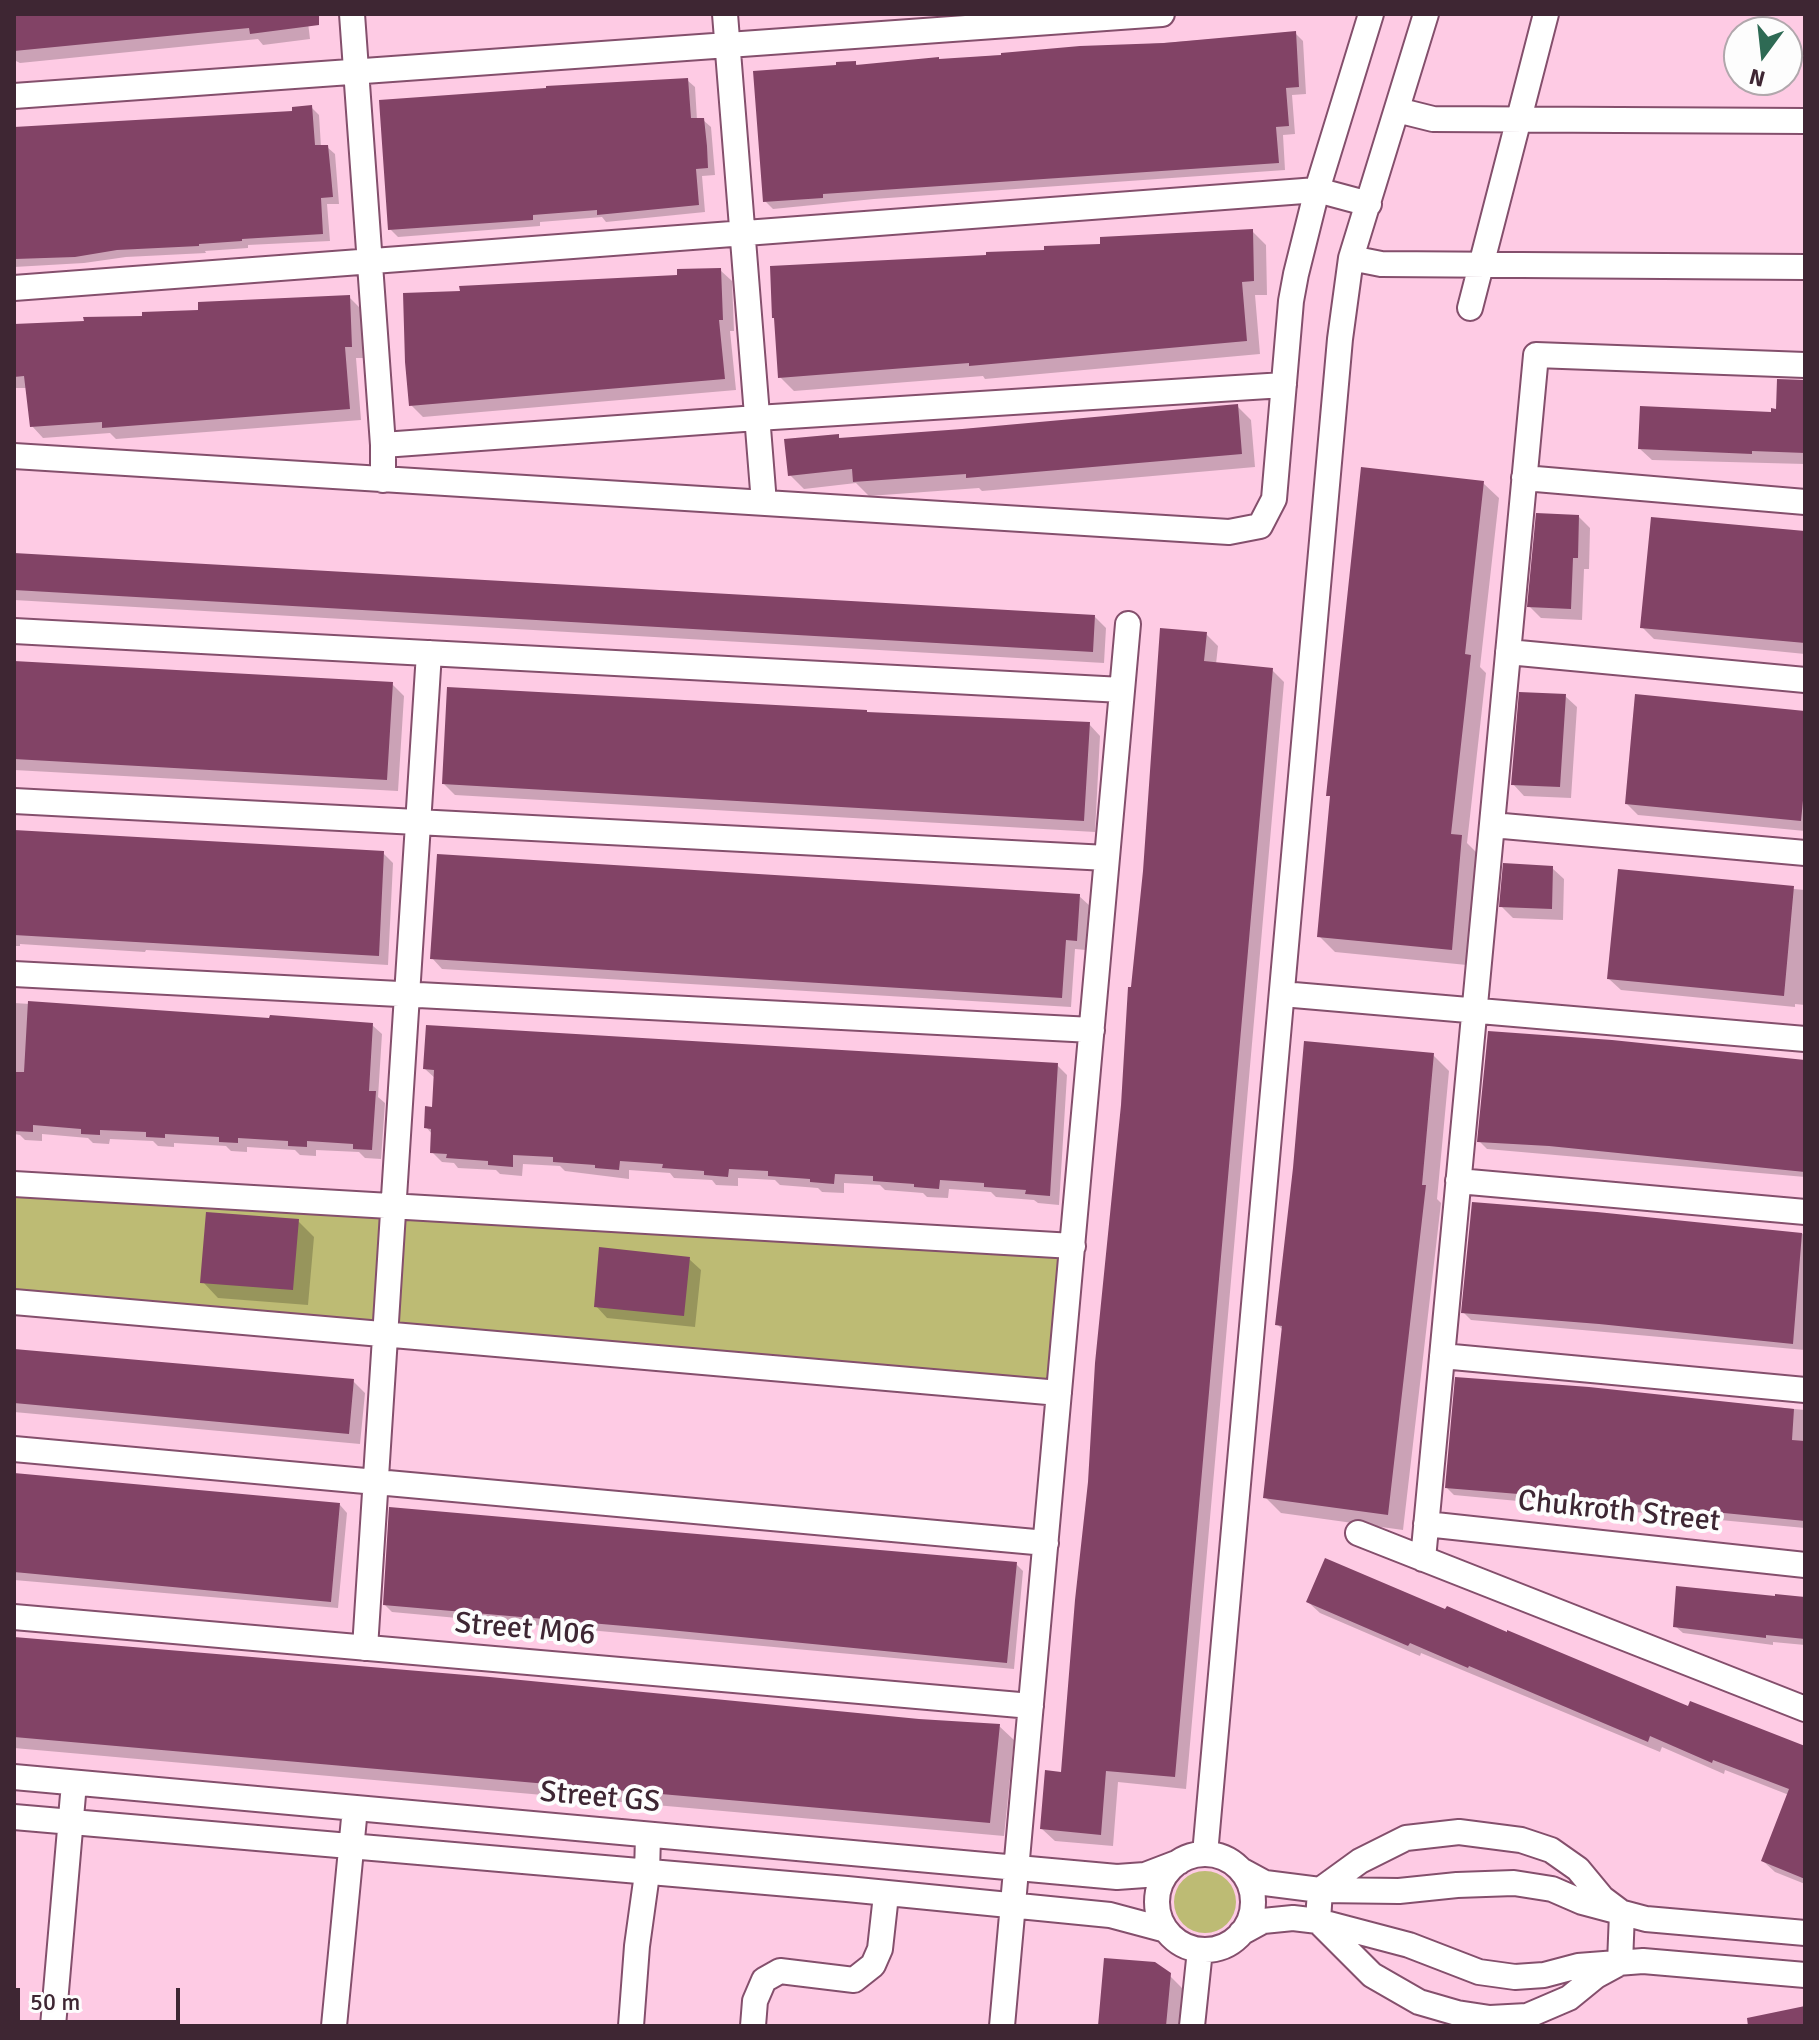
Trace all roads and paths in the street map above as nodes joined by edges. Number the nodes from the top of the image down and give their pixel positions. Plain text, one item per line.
1 (352, 14) edge
2 (725, 14) edge
3 (1162, 14) edge
4 (1371, 14) edge
5 (1426, 14) edge
6 (1546, 14) edge
7 (727, 46) junction
8 (355, 72) junction
9 (14, 96) edge
10 (1397, 110) junction
11 (1519, 119) junction
12 (1805, 121) edge
13 (1317, 190) junction
14 (1369, 204) junction
15 (742, 234) junction
16 (1351, 258) junction
17 (370, 262) junction
18 (1481, 265) junction
19 (1805, 267) edge
20 (14, 288) edge
21 (1470, 308) dead end
22 (1805, 365) edge
23 (1284, 385) junction
24 (757, 418) junction
25 (383, 445) junction
26 (14, 456) edge
27 (1524, 478) junction
28 (383, 480) junction
29 (1805, 502) edge
30 (764, 503) junction
31 (1128, 624) dead end
32 (14, 631) edge
33 (1508, 652) junction
34 (429, 653) junction
35 (1805, 680) edge
36 (1122, 690) junction
37 (14, 801) edge
38 (418, 822) junction
39 (1492, 825) junction
40 (1805, 853) edge
41 (1107, 858) junction
42 (14, 974) edge
43 (407, 994) junction
44 (1282, 994) junction
45 (1474, 1012) junction
46 (1092, 1030) junction
47 (1805, 1039) edge
48 (1458, 1181) junction
49 (14, 1184) edge
50 (393, 1207) junction
51 (1805, 1212) edge
52 (1073, 1246) junction
53 (14, 1302) edge
54 (385, 1335) junction
55 (1442, 1356) junction
56 (1805, 1390) edge
57 (1059, 1393) junction
58 (14, 1449) edge
59 (376, 1482) junction
60 (1426, 1524) junction
61 (1358, 1533) dead end
62 (1046, 1543) junction
63 (1423, 1559) junction
64 (1805, 1565) edge
65 (14, 1617) edge
66 (365, 1648) junction
67 (1031, 1706) junction
68 (1805, 1709) edge
69 (14, 1777) edge
70 (74, 1783) junction
71 (355, 1808) junction
72 (14, 1817) edge
73 (70, 1822) junction
74 (648, 1835) junction
75 (351, 1847) junction
76 (851, 1853) junction
77 (1205, 1854) junction
78 (1179, 1862) junction
79 (1017, 1868) junction
80 (1241, 1870) junction
81 (647, 1874) junction
82 (847, 1889) junction
83 (1320, 1890) junction
84 (886, 1895) junction
85 (1014, 1906) junction
86 (1622, 1913) junction
87 (1318, 1921) junction
88 (1166, 1930) junction
89 (1241, 1933) junction
90 (1805, 1933) edge
91 (1200, 1950) junction
92 (1620, 1963) junction
93 (1805, 1975) edge
94 (53, 2026) edge
95 (334, 2026) edge
96 (631, 2026) edge
97 (753, 2026) edge
98 (1002, 2026) edge
99 (1192, 2026) edge

1 - 8 street
2 - 7 street
3 - 7 street
4 - 13 street
5 - 10 street
6 - 11 street
7 - 8 street
7 - 15 street
8 - 9 street
8 - 17 street
10 - 11 street
10 - 14 street
11 - 12 street
11 - 18 street
13 - 14 street
13 - 15 street
13 - 23 street
14 - 16 street
15 - 17 street
15 - 24 street
16 - 18 street
16 - 44 street
17 - 20 street
17 - 25 street
18 - 19 street
18 - 21 street
22 - 27 street
23 - 24 street
23 - 30 street
24 - 25 street
24 - 30 street
25 - 28 street
26 - 28 street
27 - 29 street
27 - 33 street
28 - 30 street
31 - 36 street
32 - 34 street
33 - 35 street
33 - 39 street
34 - 36 street
34 - 38 street
36 - 41 street
37 - 38 street
38 - 41 street
38 - 43 street
39 - 40 street
39 - 45 street
41 - 46 street
42 - 43 street
43 - 46 street
43 - 50 street
44 - 45 street
44 - 77 street
45 - 47 street
45 - 48 street
46 - 52 street
48 - 51 street
48 - 55 street
49 - 50 street
50 - 52 street
50 - 54 street
52 - 57 street
53 - 54 street
54 - 57 street
54 - 59 street
55 - 56 street
55 - 60 street
57 - 62 street
58 - 59 street
59 - 62 street
59 - 66 street
60 - 63 street
60 - 64 street, Chukroth Street
61 - 63 street
62 - 67 street
63 - 68 street
65 - 66 street, Street M06
66 - 67 street, Street M06
67 - 79 street
69 - 70 street, Street GS
70 - 71 street, Street GS
70 - 73 street
71 - 74 street, Street GS
71 - 75 street
72 - 73 street
73 - 75 street
73 - 94 street
74 - 76 street, Street GS
74 - 81 street
75 - 81 street
75 - 95 street
76 - 79 street, Street GS
76 - 82 street
77 - 78 street
77 - 80 street
78 - 79 street, Street GS
78 - 88 street
79 - 85 street
80 - 83 street
80 - 89 street
81 - 82 street
81 - 96 street
82 - 84 street
83 - 86 street
83 - 86 street
83 - 87 street
84 - 85 street
84 - 97 street
85 - 88 street
85 - 98 street
86 - 90 street
86 - 92 street
87 - 89 street
87 - 92 street
87 - 92 street
88 - 91 street
89 - 91 street
91 - 99 street
92 - 93 street

